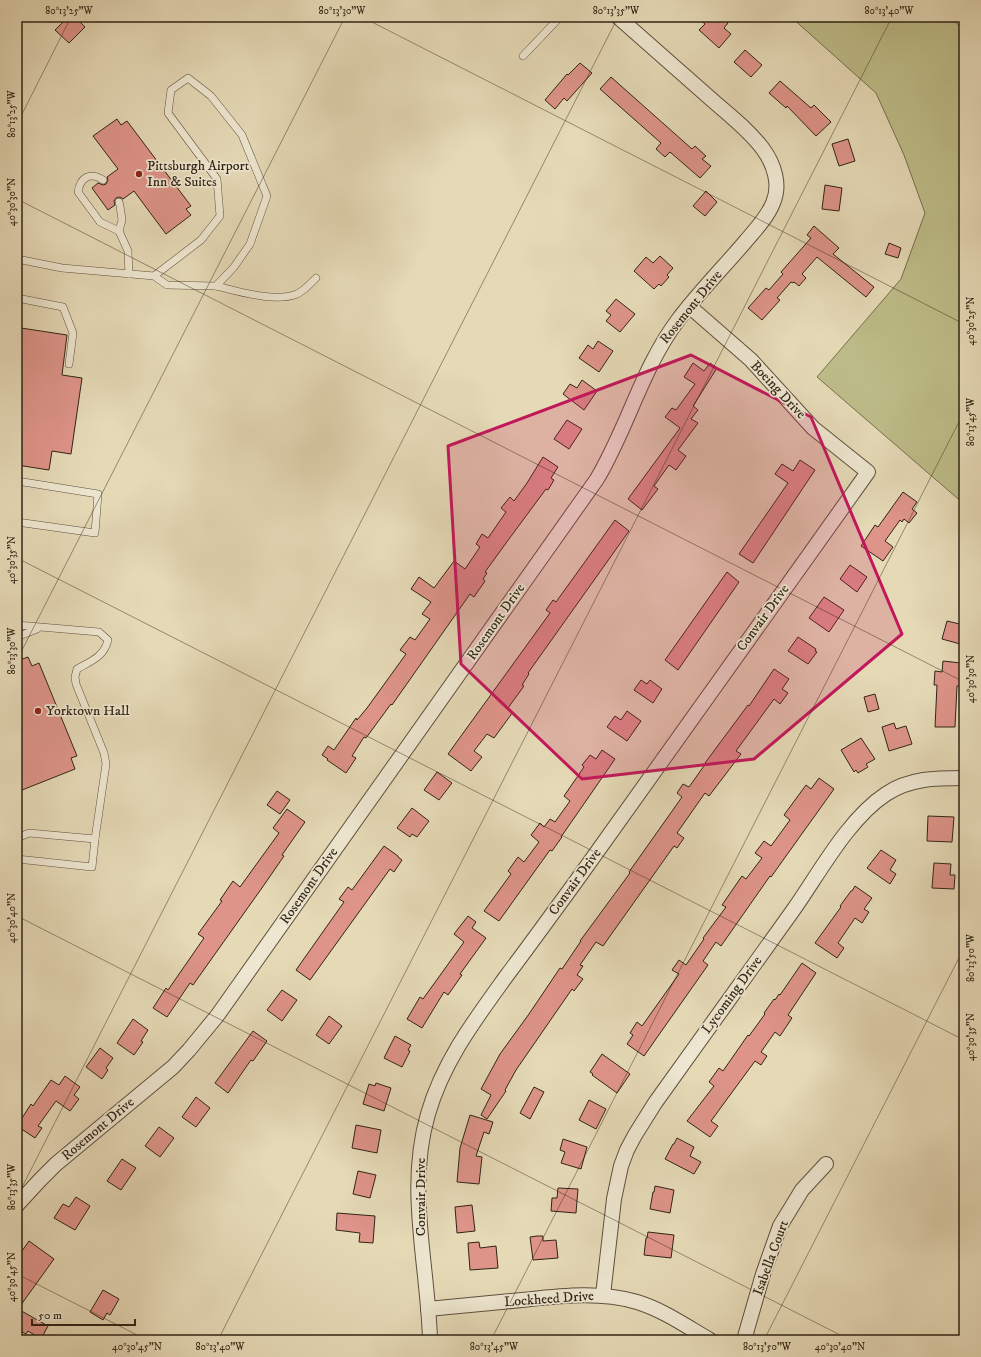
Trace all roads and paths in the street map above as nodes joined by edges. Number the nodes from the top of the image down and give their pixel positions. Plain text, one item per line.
1 (560, 17) edge
2 (618, 17) edge
3 (523, 56) dead end
4 (103, 180) dead end
5 (119, 202) dead end
6 (120, 231) junction
7 (17, 259) edge
8 (129, 274) junction
9 (154, 276) junction
10 (316, 278) dead end
11 (216, 286) junction
12 (17, 298) edge
13 (689, 306) junction
14 (69, 364) dead end
15 (868, 472) joint
16 (17, 481) edge
17 (17, 522) edge
18 (17, 625) edge
19 (39, 628) junction
20 (17, 637) edge
21 (964, 778) edge
22 (17, 838) edge
23 (95, 839) junction
24 (17, 859) edge
25 (826, 1164) dead end
26 (17, 1205) edge
27 (603, 1295) junction
28 (428, 1309) junction
29 (430, 1340) edge
30 (710, 1340) edge
31 (744, 1340) edge

1 - 3 lane
2 - 13 street, Rosemont Drive
4 - 6 lane
5 - 6 lane
6 - 8 lane
7 - 8 lane
8 - 9 lane
9 - 11 lane
9 - 11 lane
10 - 11 lane
12 - 14 lane
13 - 15 street, Boeing Drive
13 - 26 street, Rosemont Drive
15 - 28 street, Convair Drive
16 - 17 lane
18 - 19 lane
19 - 20 lane
19 - 23 lane
21 - 27 street, Lycoming Drive
22 - 23 lane
23 - 24 lane
25 - 31 street, Isabella Court
27 - 28 street, Lockheed Drive
27 - 30 street, Lockheed Drive
28 - 29 street, Convair Drive

